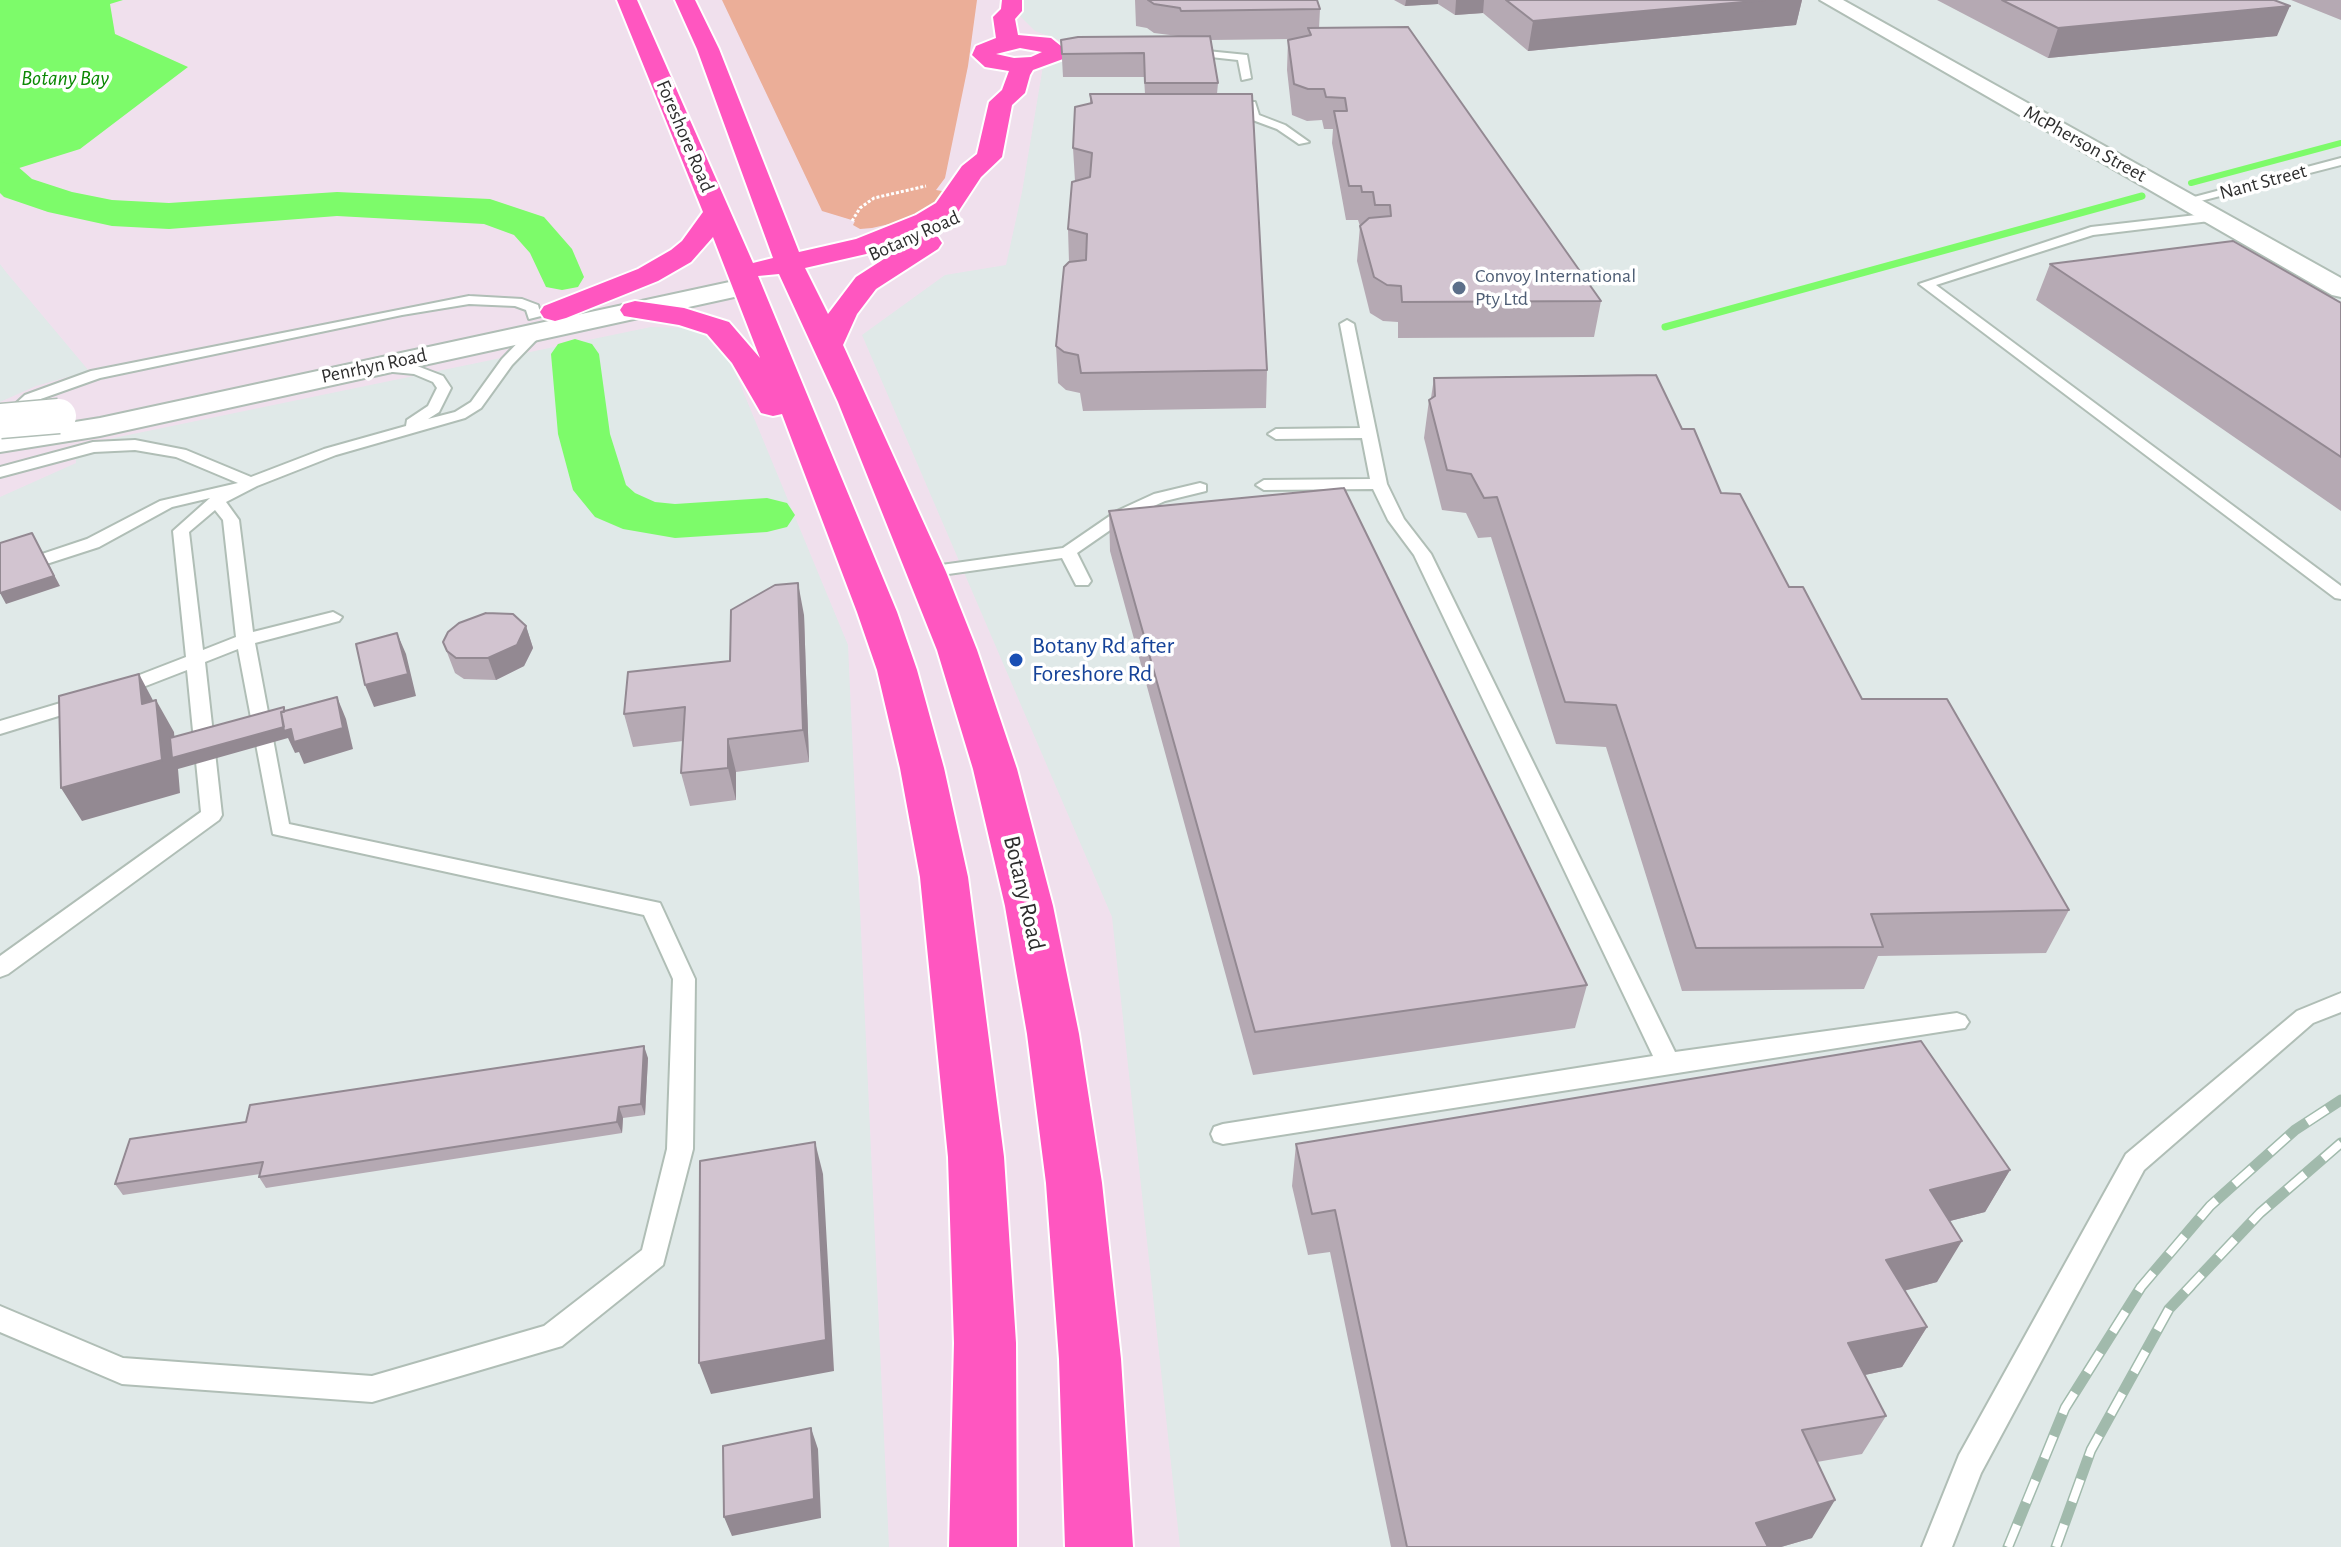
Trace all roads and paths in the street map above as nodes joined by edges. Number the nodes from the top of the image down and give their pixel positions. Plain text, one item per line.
1 (627, 0) edge
2 (685, 0) edge
3 (1829, 0) edge
4 (1011, 6) edge
5 (1032, 41) junction
6 (1172, 52) edge
7 (1012, 57) junction
8 (1246, 78) dead end
9 (1251, 104) edge
10 (1303, 142) dead end
11 (989, 157) junction
12 (2341, 161) edge
13 (754, 171) junction
14 (960, 190) junction
15 (2185, 201) junction
16 (717, 212) junction
17 (2214, 217) junction
18 (954, 222) junction
19 (824, 225) junction
20 (792, 270) junction
21 (745, 280) junction
22 (2341, 289) edge
23 (635, 310) junction
24 (541, 320) junction
25 (1347, 324) dead end
26 (828, 344) junction
27 (372, 367) junction
28 (0, 423) edge
29 (51, 426) junction
30 (398, 432) junction
31 (1369, 433) junction
32 (1276, 434) dead end
33 (0, 443) edge
34 (0, 472) edge
35 (820, 474) junction
36 (251, 483) junction
37 (1379, 484) junction
38 (1264, 485) dead end
39 (1200, 488) dead end
40 (216, 501) junction
41 (1068, 552) junction
42 (927, 572) junction
43 (0, 574) edge
44 (1082, 581) dead end
45 (2341, 594) edge
46 (333, 617) dead end
47 (245, 640) junction
48 (194, 661) junction
49 (0, 728) edge
50 (0, 968) edge
51 (2341, 1002) edge
52 (1957, 1022) dead end
53 (1668, 1063) junction
54 (1223, 1134) dead end
55 (0, 1319) edge
56 (983, 1547) edge
57 (1099, 1547) edge
58 (1937, 1547) edge

1 - 16 main road, Foreshore Road
2 - 13 main road
3 - 15 street, McPherson Street
4 - 5 main road, Botany Road
4 - 7 main road, Botany Road
5 - 7 main road
5 - 7 main road
6 - 8 lane
7 - 11 main road, Botany Road
9 - 10 lane
11 - 14 main road, Botany Road
11 - 18 main road, Botany Road
12 - 15 lane, Nant Street
13 - 19 main road
13 - 20 main road
14 - 19 path
14 - 19 main road
14 - 20 main road, Botany Road
15 - 17 street, McPherson Street
16 - 21 main road, Foreshore Road
16 - 24 main road
17 - 22 street, McPherson Street
17 - 45 lane
18 - 20 main road, Botany Road
18 - 26 main road
20 - 21 main road, Botany Road
20 - 26 main road, Botany Road
21 - 23 street, Penrhyn Road
21 - 24 street, Penrhyn Road
21 - 35 main road
23 - 24 street, Penrhyn Road
23 - 35 main road
24 - 27 street, Penrhyn Road
24 - 28 lane
24 - 29 street, Penrhyn Road
24 - 30 lane
25 - 31 lane
26 - 42 main road, Botany Road
27 - 29 street, Penrhyn Road
27 - 30 lane
28 - 29 street, Penrhyn Road, bridge
29 - 33 street, Penrhyn Road
30 - 36 lane
31 - 32 lane
31 - 37 lane
34 - 36 lane
35 - 56 main road
36 - 40 lane
36 - 43 lane
37 - 38 lane
37 - 53 lane
39 - 41 lane
40 - 47 lane
40 - 48 lane
41 - 42 lane
41 - 44 lane
42 - 57 main road, Botany Road
46 - 47 lane
47 - 48 lane
47 - 55 lane
48 - 49 lane
48 - 50 lane
51 - 58 lane
52 - 53 lane
53 - 54 lane

